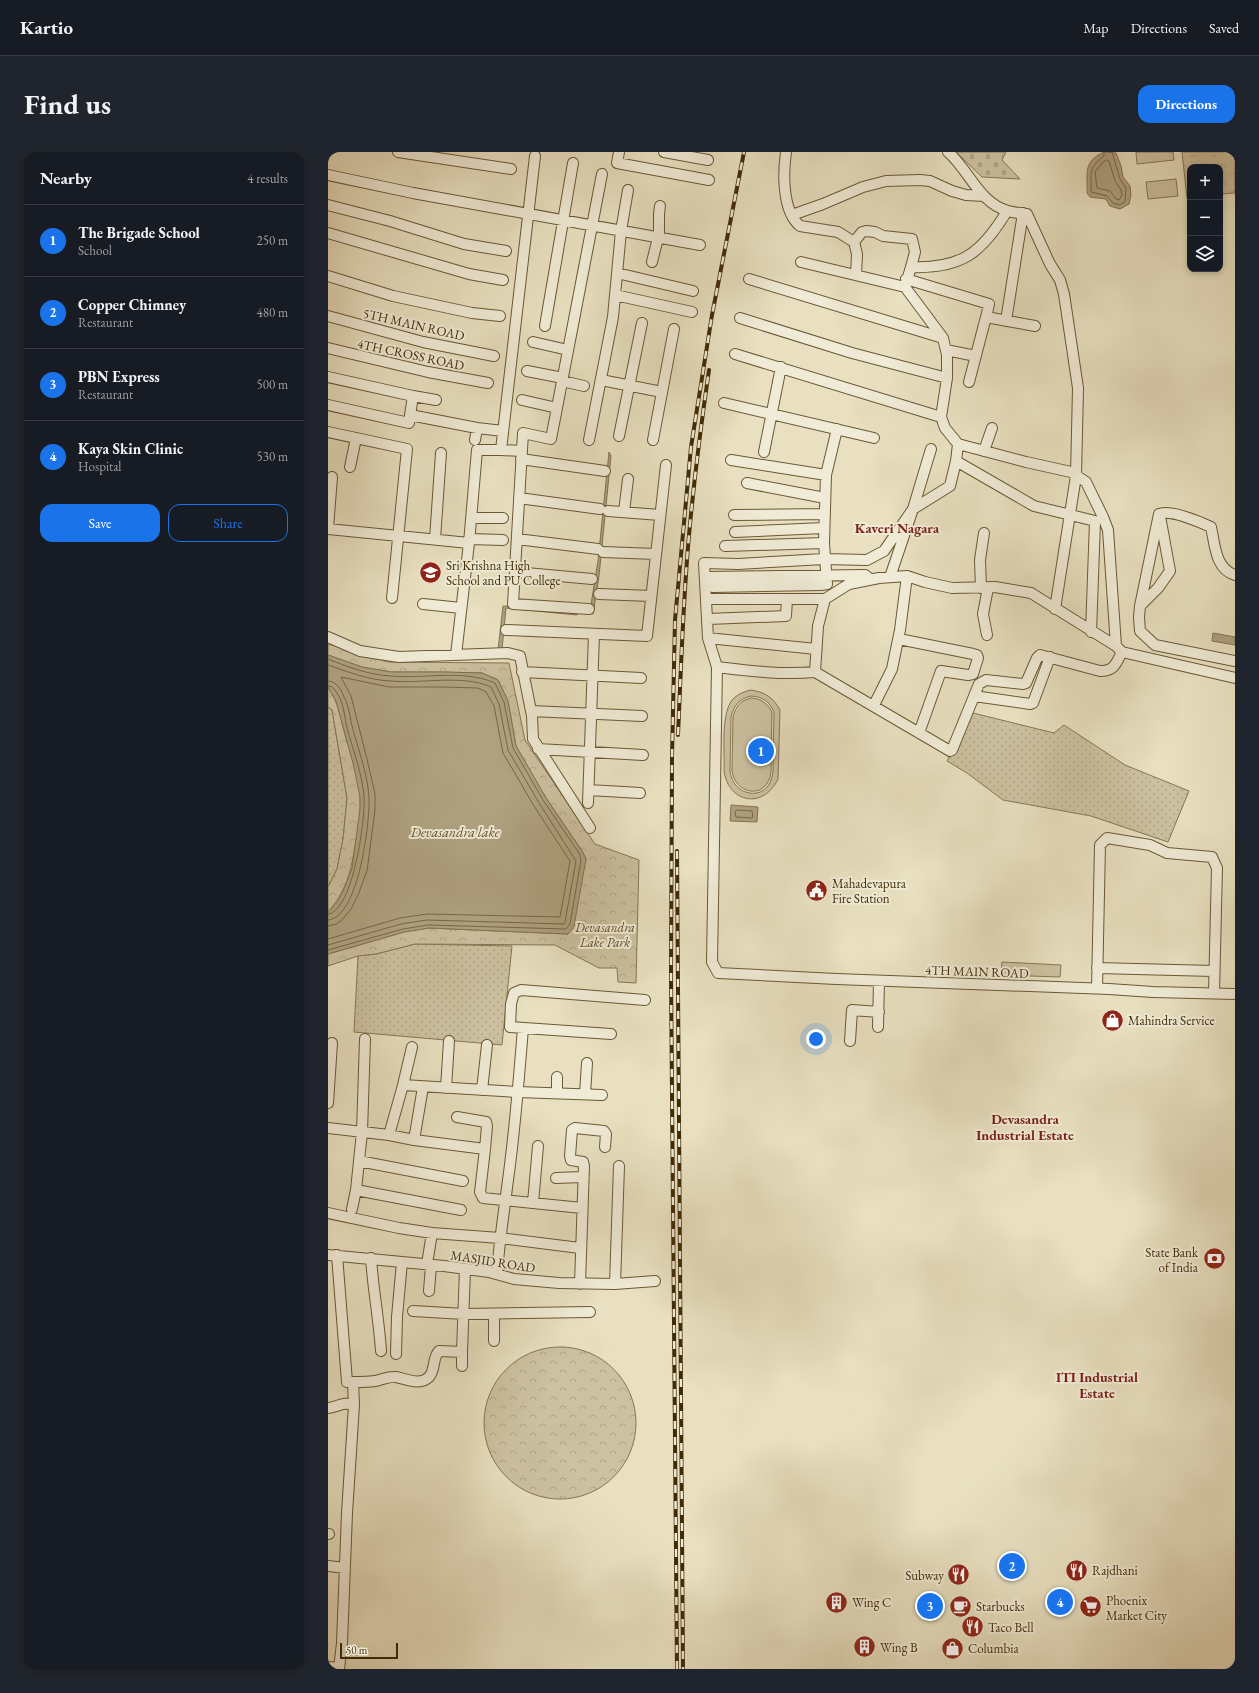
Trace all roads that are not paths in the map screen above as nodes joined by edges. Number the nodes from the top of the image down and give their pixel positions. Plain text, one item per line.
1 (398, 152) edge
2 (619, 152) edge
3 (670, 152) edge
4 (786, 152) edge
5 (948, 152) edge
6 (535, 156) dead end
7 (708, 160) dead end
8 (573, 164) dead end
9 (511, 169) dead end
10 (670, 173) junction
11 (602, 174) dead end
12 (328, 175) edge
13 (709, 180) dead end
14 (628, 190) dead end
15 (984, 196) junction
16 (328, 205) edge
17 (660, 206) dead end
18 (1007, 211) junction
19 (1023, 213) junction
20 (528, 214) junction
21 (792, 215) junction
22 (564, 220) junction
23 (592, 226) junction
24 (621, 231) junction
25 (328, 233) edge
26 (658, 238) junction
27 (854, 242) junction
28 (700, 245) dead end
29 (506, 251) dead end
30 (652, 262) dead end
31 (801, 262) dead end
32 (911, 267) junction
33 (617, 273) junction
34 (856, 275) junction
35 (328, 276) edge
36 (749, 279) dead end
37 (503, 280) dead end
38 (905, 283) junction
39 (693, 291) dead end
40 (615, 295) junction
41 (692, 312) dead end
42 (328, 316) edge
43 (500, 316) dead end
44 (740, 318) dead end
45 (986, 318) junction
46 (1006, 322) junction
47 (642, 323) dead end
48 (545, 326) dead end
49 (1035, 326) dead end
50 (674, 329) dead end
51 (943, 338) junction
52 (533, 342) dead end
53 (328, 348) edge
54 (568, 350) junction
55 (946, 350) junction
56 (735, 354) dead end
57 (494, 356) dead end
58 (976, 356) junction
59 (781, 367) junction
60 (527, 371) dead end
61 (328, 377) edge
62 (947, 378) junction
63 (562, 380) junction
64 (601, 380) junction
65 (969, 382) dead end
66 (488, 383) dead end
67 (584, 386) dead end
68 (629, 386) junction
69 (662, 392) junction
70 (413, 396) junction
71 (436, 400) dead end
72 (522, 400) dead end
73 (724, 404) dead end
74 (328, 405) edge
75 (557, 408) junction
76 (771, 414) junction
77 (410, 415) junction
78 (941, 417) junction
79 (477, 428) junction
80 (836, 428) junction
81 (992, 428) dead end
82 (503, 431) junction
83 (328, 432) edge
84 (619, 436) dead end
85 (356, 438) junction
86 (874, 438) dead end
87 (475, 440) dead end
88 (589, 440) dead end
89 (653, 440) dead end
90 (958, 444) junction
91 (931, 449) dead end
92 (501, 450) junction
93 (984, 451) junction
94 (764, 452) dead end
95 (441, 453) dead end
96 (521, 455) junction
97 (731, 460) dead end
98 (956, 461) junction
99 (666, 465) dead end
100 (350, 467) dead end
101 (604, 471) dead end
102 (826, 475) junction
103 (1076, 476) junction
104 (332, 477) dead end
105 (628, 479) dead end
106 (747, 483) dead end
107 (519, 498) junction
108 (825, 498) junction
109 (913, 509) junction
110 (624, 512) junction
111 (825, 514) junction
112 (1070, 514) junction
113 (1159, 514) junction
114 (660, 515) junction
115 (734, 515) dead end
116 (472, 518) junction
117 (503, 518) dead end
118 (328, 528) edge
119 (824, 528) junction
120 (735, 532) dead end
121 (984, 534) dead end
122 (399, 535) junction
123 (435, 539) junction
124 (517, 539) junction
125 (503, 540) dead end
126 (469, 541) junction
127 (824, 543) junction
128 (725, 546) dead end
129 (656, 554) junction
130 (824, 559) junction
131 (867, 560) junction
132 (738, 564) junction
133 (515, 572) junction
134 (827, 574) junction
135 (1235, 575) edge
136 (738, 576) junction
137 (907, 576) junction
138 (868, 577) junction
139 (890, 577) junction
140 (592, 579) dead end
141 (706, 581) junction
142 (737, 587) junction
143 (984, 588) junction
144 (599, 594) dead end
145 (651, 596) junction
146 (392, 598) dead end
147 (706, 599) junction
148 (787, 599) junction
149 (825, 599) junction
150 (423, 604) dead end
151 (1140, 606) junction
152 (461, 608) junction
153 (589, 609) dead end
154 (1055, 609) junction
155 (708, 620) junction
156 (506, 630) dead end
157 (1091, 632) junction
158 (594, 634) junction
159 (987, 635) dead end
160 (328, 638) edge
161 (708, 638) junction
162 (899, 639) junction
163 (816, 649) junction
164 (1119, 649) junction
165 (456, 655) junction
166 (1050, 656) junction
167 (1235, 661) edge
168 (717, 667) junction
169 (522, 672) junction
170 (815, 672) junction
171 (592, 675) junction
172 (641, 678) dead end
173 (1235, 678) edge
174 (974, 696) junction
175 (874, 705) junction
176 (531, 711) junction
177 (591, 714) junction
178 (642, 716) dead end
179 (919, 733) junction
180 (538, 749) junction
181 (590, 752) junction
182 (643, 755) dead end
183 (589, 790) junction
184 (640, 793) dead end
185 (588, 803) dead end
186 (590, 828) dead end
187 (1097, 968) junction
188 (1214, 971) junction
189 (879, 981) junction
190 (1097, 988) junction
191 (1214, 994) junction
192 (1235, 994) edge
193 (645, 1000) dead end
194 (879, 1012) junction
195 (878, 1027) dead end
196 (523, 1028) junction
197 (611, 1034) dead end
198 (365, 1039) dead end
199 (449, 1041) dead end
200 (850, 1041) dead end
201 (487, 1045) dead end
202 (412, 1047) dead end
203 (331, 1050) edge
204 (587, 1063) dead end
205 (557, 1077) dead end
206 (403, 1085) junction
207 (423, 1087) junction
208 (329, 1088) edge
209 (446, 1088) junction
210 (482, 1090) junction
211 (518, 1092) junction
212 (557, 1093) junction
213 (585, 1094) junction
214 (602, 1094) dead end
215 (328, 1103) edge
216 (458, 1117) dead end
217 (328, 1128) edge
218 (362, 1132) junction
219 (389, 1135) junction
220 (414, 1140) junction
221 (538, 1146) dead end
222 (605, 1147) dead end
223 (485, 1149) junction
224 (359, 1161) junction
225 (619, 1166) dead end
226 (583, 1177) junction
227 (556, 1178) dead end
228 (463, 1181) dead end
229 (356, 1190) junction
230 (505, 1201) junction
231 (533, 1203) junction
232 (582, 1208) junction
233 (352, 1209) dead end
234 (461, 1210) dead end
235 (328, 1213) edge
236 (432, 1233) junction
237 (500, 1238) junction
238 (580, 1248) junction
239 (332, 1255) edge
240 (371, 1258) junction
241 (402, 1262) junction
242 (429, 1264) junction
243 (464, 1269) junction
244 (497, 1274) junction
245 (655, 1281) dead end
246 (580, 1284) junction
247 (615, 1284) junction
248 (429, 1291) dead end
249 (413, 1311) dead end
250 (590, 1312) dead end
251 (464, 1314) junction
252 (494, 1314) junction
253 (494, 1341) dead end
254 (381, 1351) dead end
255 (462, 1352) junction
256 (396, 1354) dead end
257 (462, 1366) dead end
258 (353, 1382) junction
259 (354, 1405) junction
260 (328, 1408) edge
261 (328, 1566) edge
262 (345, 1568) junction
263 (328, 1667) edge
264 (339, 1668) edge

1 - 9 street
2 - 10 street
3 - 7 street
3 - 10 street
4 - 21 street
5 - 15 street
6 - 20 street
8 - 22 street
10 - 13 street
11 - 23 street
12 - 20 street
14 - 24 street
15 - 18 street
15 - 21 street
16 - 29 street
17 - 26 street
18 - 19 street
18 - 32 street
19 - 46 street
19 - 103 street
20 - 22 street
20 - 82 street
21 - 27 street
22 - 23 street
22 - 48 street
23 - 24 street
23 - 54 street
24 - 26 street
24 - 33 street
25 - 37 street
26 - 28 street
26 - 30 street
27 - 32 street
27 - 34 street
31 - 34 street
32 - 38 street
33 - 39 street
33 - 40 street
34 - 38 street
35 - 43 street
36 - 51 street
38 - 45 street
38 - 51 street
40 - 41 street
40 - 64 street
42 - 57 street, 5TH MAIN ROAD
44 - 62 street
45 - 46 street
45 - 58 street
46 - 49 street
47 - 68 street
50 - 69 street
51 - 55 street
52 - 54 street
53 - 66 street, 4TH CROSS ROAD
54 - 63 street
55 - 58 street
55 - 62 street
56 - 59 street
58 - 65 street
59 - 76 street
59 - 78 street
60 - 63 street
61 - 70 street
62 - 78 street
63 - 67 street
63 - 75 street
64 - 68 street
64 - 88 street
68 - 69 street
68 - 84 street
69 - 89 street
70 - 71 street
70 - 77 street
72 - 75 street
73 - 76 street
74 - 77 street
75 - 96 street
76 - 80 street
76 - 94 street
77 - 79 street
78 - 90 street
79 - 82 street
79 - 87 street
80 - 86 street
80 - 102 street
81 - 93 street
82 - 92 street
83 - 85 street
85 - 100 street
85 - 122 street
90 - 93 street
90 - 98 street
91 - 109 street
92 - 96 street
92 - 116 street
93 - 103 street
95 - 123 street
96 - 101 street
96 - 107 street
97 - 102 street
98 - 109 street
98 - 112 street
99 - 114 street
102 - 108 street
103 - 112 street
103 - 164 street
104 - 118 street
105 - 110 street
106 - 108 street
107 - 110 street
107 - 124 street
108 - 111 street
109 - 131 street
109 - 139 street
110 - 114 street
111 - 115 street
111 - 119 street
112 - 154 street
112 - 157 street
113 - 135 street
113 - 151 street
113 - 151 street
114 - 129 street
116 - 117 street
116 - 126 street
118 - 122 street
119 - 120 street
119 - 127 street
121 - 143 street
122 - 123 street
122 - 146 street
123 - 126 street
124 - 129 street
124 - 133 street
125 - 126 street
126 - 152 street
127 - 128 street
127 - 130 street
129 - 145 street
130 - 131 street
130 - 132 street
130 - 134 street
131 - 138 street
132 - 136 street
132 - 141 street
133 - 140 street
133 - 153 street
134 - 136 street
134 - 138 street
134 - 142 street
136 - 141 street
136 - 142 street
137 - 139 street
137 - 143 street
137 - 162 street
138 - 139 street
138 - 149 street
141 - 142 street
141 - 147 street
143 - 154 street
143 - 159 street
144 - 145 street
145 - 158 street
147 - 148 street
147 - 155 street
148 - 149 street
148 - 155 street
149 - 163 street
150 - 152 street
151 - 167 street
152 - 165 street
154 - 157 street
155 - 161 street
156 - 158 street
157 - 164 street
158 - 171 street
160 - 165 street
161 - 163 street
161 - 168 street
162 - 175 street
162 - 179 street
163 - 170 street
164 - 166 street
164 - 173 street
165 - 169 street
166 - 174 street
166 - 174 street
168 - 170 street
168 - 189 street, 4TH MAIN ROAD
169 - 171 street
169 - 176 street
170 - 175 street
171 - 172 street
171 - 177 street
174 - 179 street
175 - 179 street
176 - 177 street
176 - 180 street
177 - 178 street
177 - 181 street
180 - 181 street
180 - 186 street
181 - 182 street
181 - 183 street
183 - 184 street
183 - 185 street
187 - 188 street
187 - 188 street
187 - 190 street
188 - 191 street
189 - 190 street, 4TH MAIN ROAD
189 - 194 street
190 - 191 street, 4TH MAIN ROAD
191 - 192 street, 4TH MAIN ROAD
193 - 196 street
194 - 195 street
194 - 200 street
196 - 197 street
196 - 211 street
198 - 218 street
199 - 209 street
201 - 210 street
202 - 206 street
203 - 208 street
204 - 213 street
205 - 212 street
206 - 207 street
206 - 219 street
207 - 209 street
207 - 220 street
208 - 215 street
209 - 210 street
210 - 211 street
211 - 212 street
211 - 230 street
212 - 213 street
213 - 214 street
216 - 223 street
217 - 218 street
218 - 219 street
218 - 224 street
219 - 220 street
220 - 223 street
221 - 231 street
222 - 226 street
223 - 230 street
224 - 228 street
224 - 229 street
225 - 247 street
226 - 227 street
226 - 232 street
229 - 233 street
229 - 234 street
230 - 231 street
230 - 237 street
231 - 232 street
232 - 238 street
235 - 236 street
236 - 237 street
236 - 242 street
237 - 238 street
237 - 244 street
238 - 246 street
239 - 240 street, MASJID ROAD
239 - 258 street
240 - 241 street, MASJID ROAD
240 - 254 street
241 - 242 street, MASJID ROAD
241 - 256 street
242 - 243 street, MASJID ROAD
242 - 248 street
243 - 244 street, MASJID ROAD
243 - 251 street
244 - 246 street, MASJID ROAD
245 - 247 street, MASJID ROAD
246 - 247 street, MASJID ROAD
249 - 251 street
250 - 252 street
251 - 252 street
251 - 255 street
252 - 253 street
255 - 257 street
255 - 258 street
258 - 259 street
259 - 260 street
259 - 262 street
261 - 262 street
262 - 264 street
263 - 264 street

